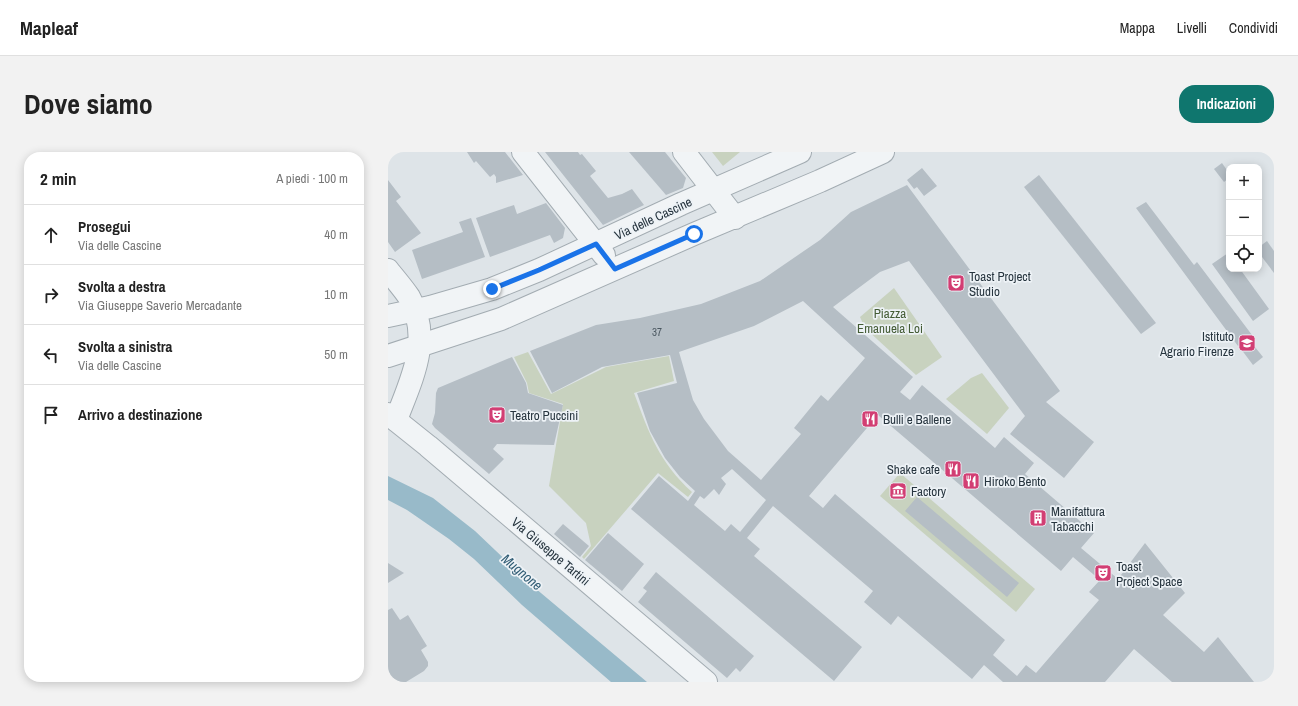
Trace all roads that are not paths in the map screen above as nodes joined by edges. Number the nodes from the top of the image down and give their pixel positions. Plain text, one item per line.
1 (523, 152) edge
2 (684, 152) edge
3 (800, 152) edge
4 (883, 152) edge
5 (714, 190) junction
6 (735, 218) junction
7 (596, 244) junction
8 (615, 269) junction
9 (388, 270) edge
10 (415, 311) junction
11 (388, 316) edge
12 (420, 346) junction
13 (388, 356) edge
14 (392, 417) edge
15 (706, 682) edge

1 - 7 street
2 - 5 street
3 - 5 street, Via delle Cascine
4 - 6 street
5 - 6 street
5 - 7 street, Via delle Cascine
6 - 8 street
7 - 8 street
7 - 10 street, Via delle Cascine
8 - 12 street
9 - 10 street
10 - 11 street, Via delle Cascine
10 - 12 street
12 - 13 street
12 - 14 street
14 - 15 street, Via Giuseppe Tartini

